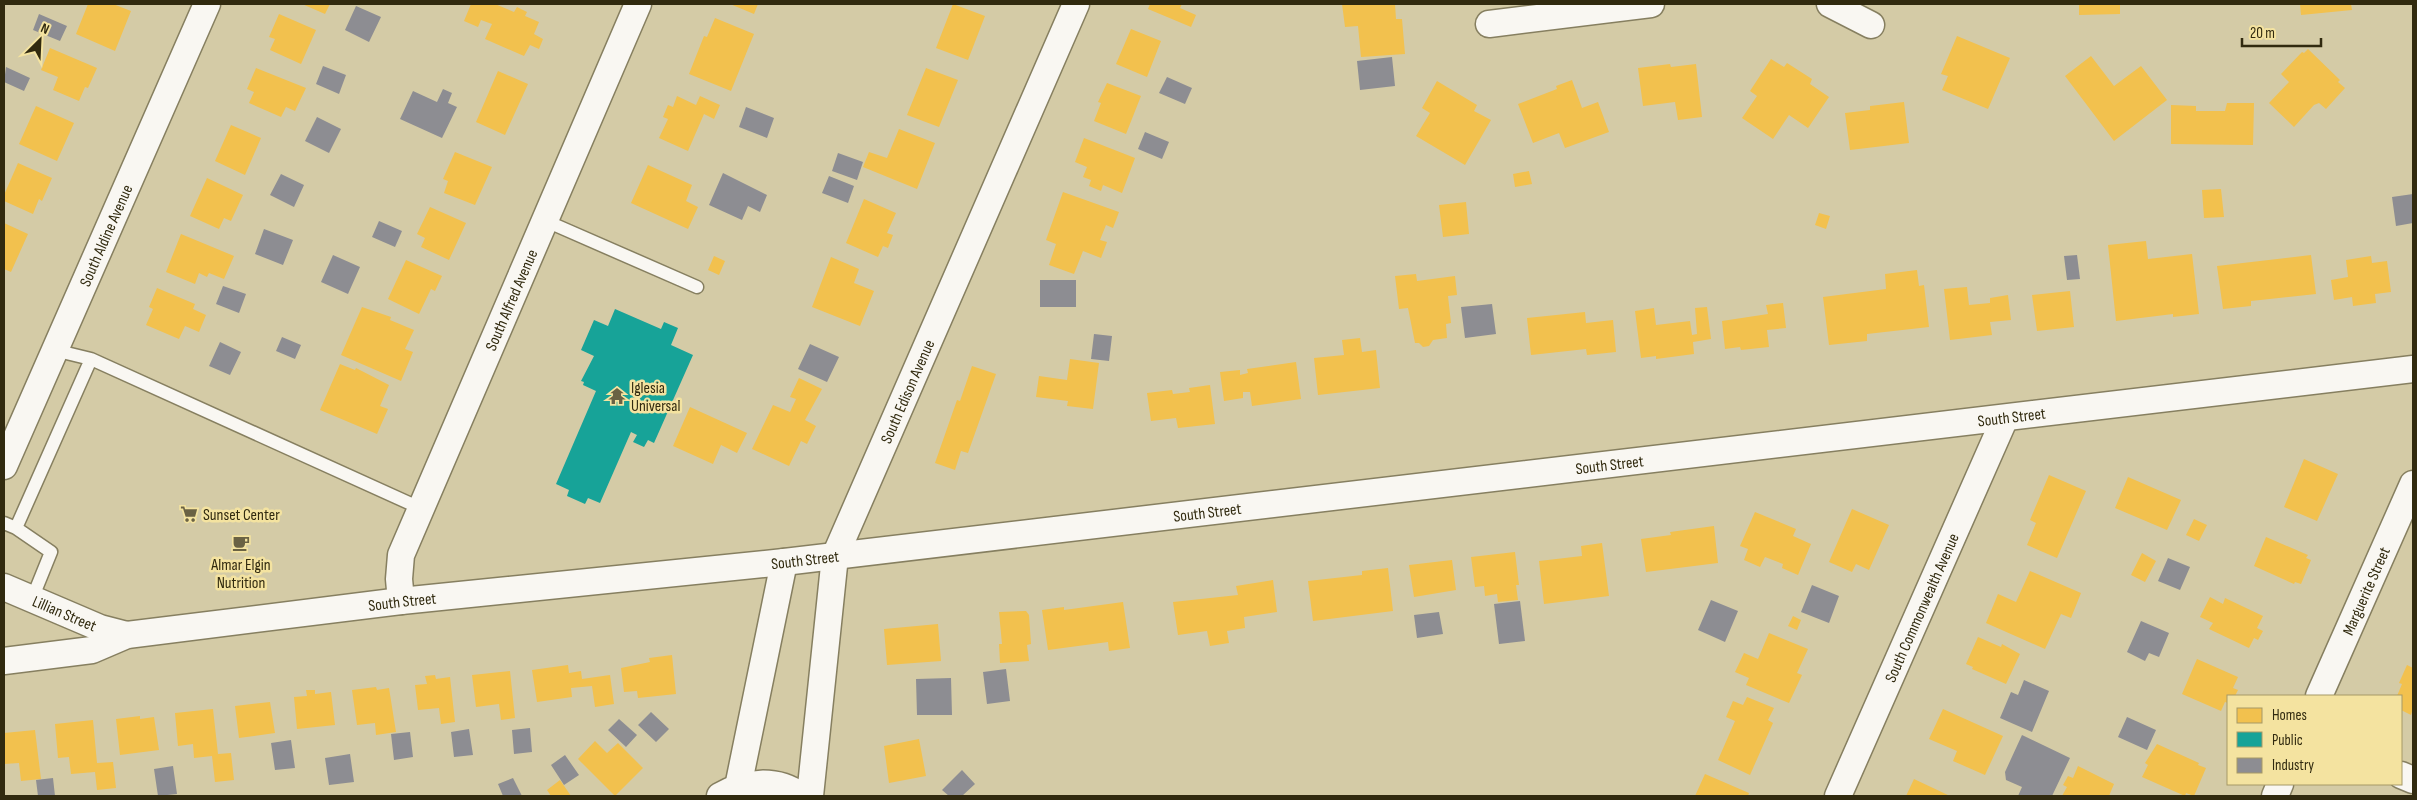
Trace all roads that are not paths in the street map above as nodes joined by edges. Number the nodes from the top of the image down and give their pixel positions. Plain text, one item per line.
1 (207, 4) edge
2 (638, 4) edge
3 (1076, 4) edge
4 (1651, 4) edge
5 (1830, 4) edge
6 (1489, 24) dead end
7 (1871, 25) dead end
8 (546, 221) junction
9 (697, 286) dead end
10 (54, 350) junction
11 (91, 359) junction
12 (2413, 369) edge
13 (2005, 418) junction
14 (4, 466) edge
15 (2413, 484) edge
16 (420, 508) junction
17 (4, 523) edge
18 (16, 528) junction
19 (835, 556) junction
20 (784, 562) junction
21 (4, 587) edge
22 (32, 599) junction
23 (401, 601) junction
24 (127, 635) junction
25 (4, 661) edge
26 (2319, 695) edge
27 (729, 792) edge
28 (801, 796) edge
29 (810, 796) edge
30 (1838, 796) edge

1 - 10 street, South Aldine Avenue
2 - 8 street, South Alfred Avenue
3 - 19 street, South Edison Avenue
4 - 6 street
5 - 7 street
8 - 9 lane
8 - 16 street, South Alfred Avenue
10 - 11 lane
10 - 14 street, South Aldine Avenue
11 - 16 lane
11 - 18 lane
12 - 13 street, South Street
13 - 19 street, South Street
13 - 30 street, South Commonwealth Avenue
15 - 26 street, Marguerite Street
16 - 23 street, South Alfred Avenue
17 - 18 lane
18 - 22 lane
19 - 20 street, South Street
19 - 29 street, South Edison Avenue
20 - 23 street, South Street
20 - 27 street
21 - 22 street, Lillian Street
22 - 24 street, Lillian Street
23 - 24 street, South Street
24 - 25 street, South Street
27 - 28 street

